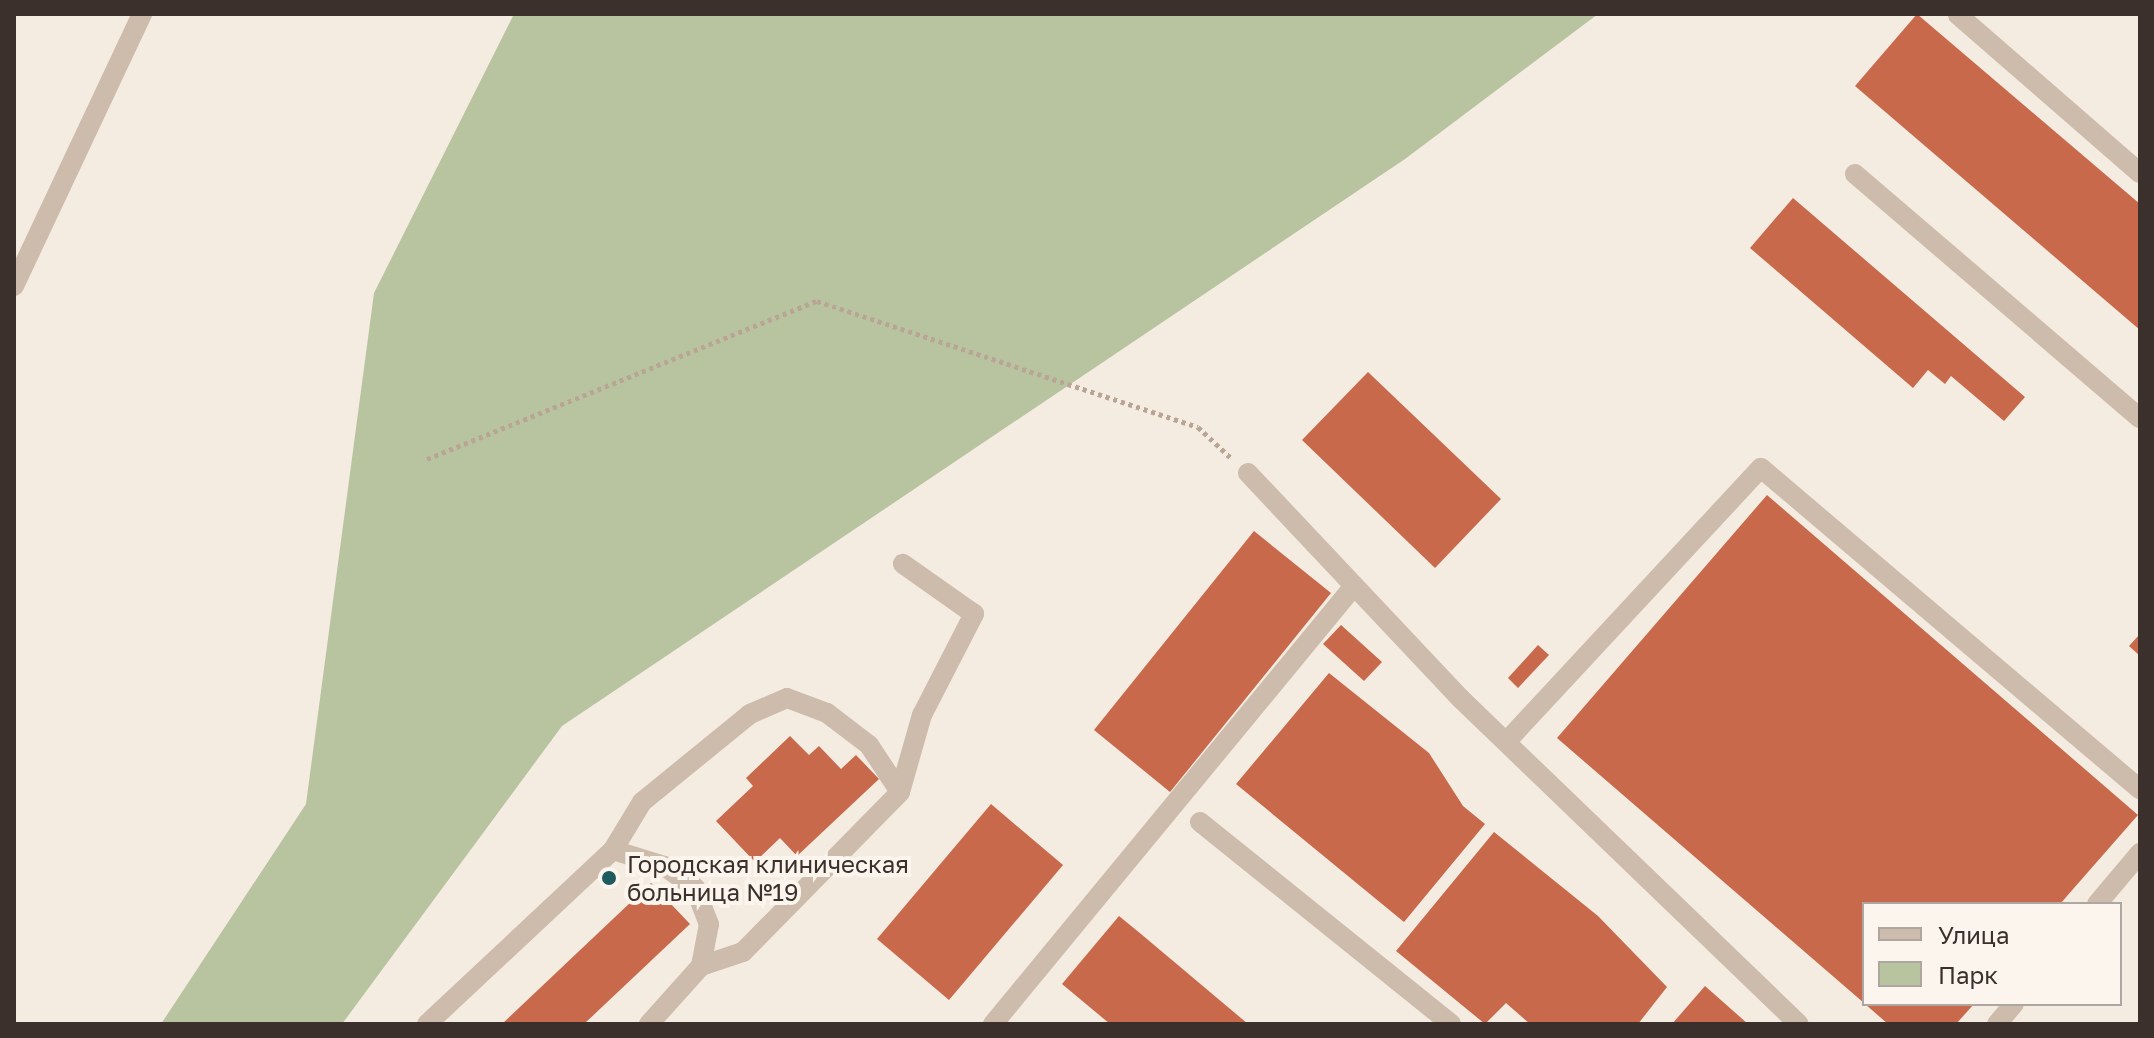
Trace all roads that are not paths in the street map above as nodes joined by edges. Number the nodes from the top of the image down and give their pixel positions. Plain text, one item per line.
1 (142, 14) edge
2 (1958, 15) edge
3 (2140, 173) edge
4 (1855, 174) dead end
5 (14, 286) edge
6 (2140, 418) edge
7 (1248, 473) road end
8 (903, 564) dead end
9 (1354, 586) junction
10 (1506, 742) junction
11 (2140, 789) edge
12 (900, 792) junction
13 (1200, 822) dead end
14 (613, 850) junction
15 (2140, 853) edge
16 (2099, 902) edge
17 (701, 966) junction
18 (2012, 1006) edge
19 (427, 1024) edge
20 (649, 1024) edge
21 (993, 1024) edge
22 (1451, 1024) edge
23 (1799, 1024) edge
24 (1997, 1024) edge

1 - 5 street
2 - 3 street
4 - 6 street
7 - 9 street
8 - 12 street
9 - 10 street
9 - 21 street
10 - 11 street
10 - 23 street
12 - 14 street
12 - 17 street
13 - 22 street
14 - 17 street
14 - 19 street
15 - 16 street
17 - 20 street
18 - 24 street

